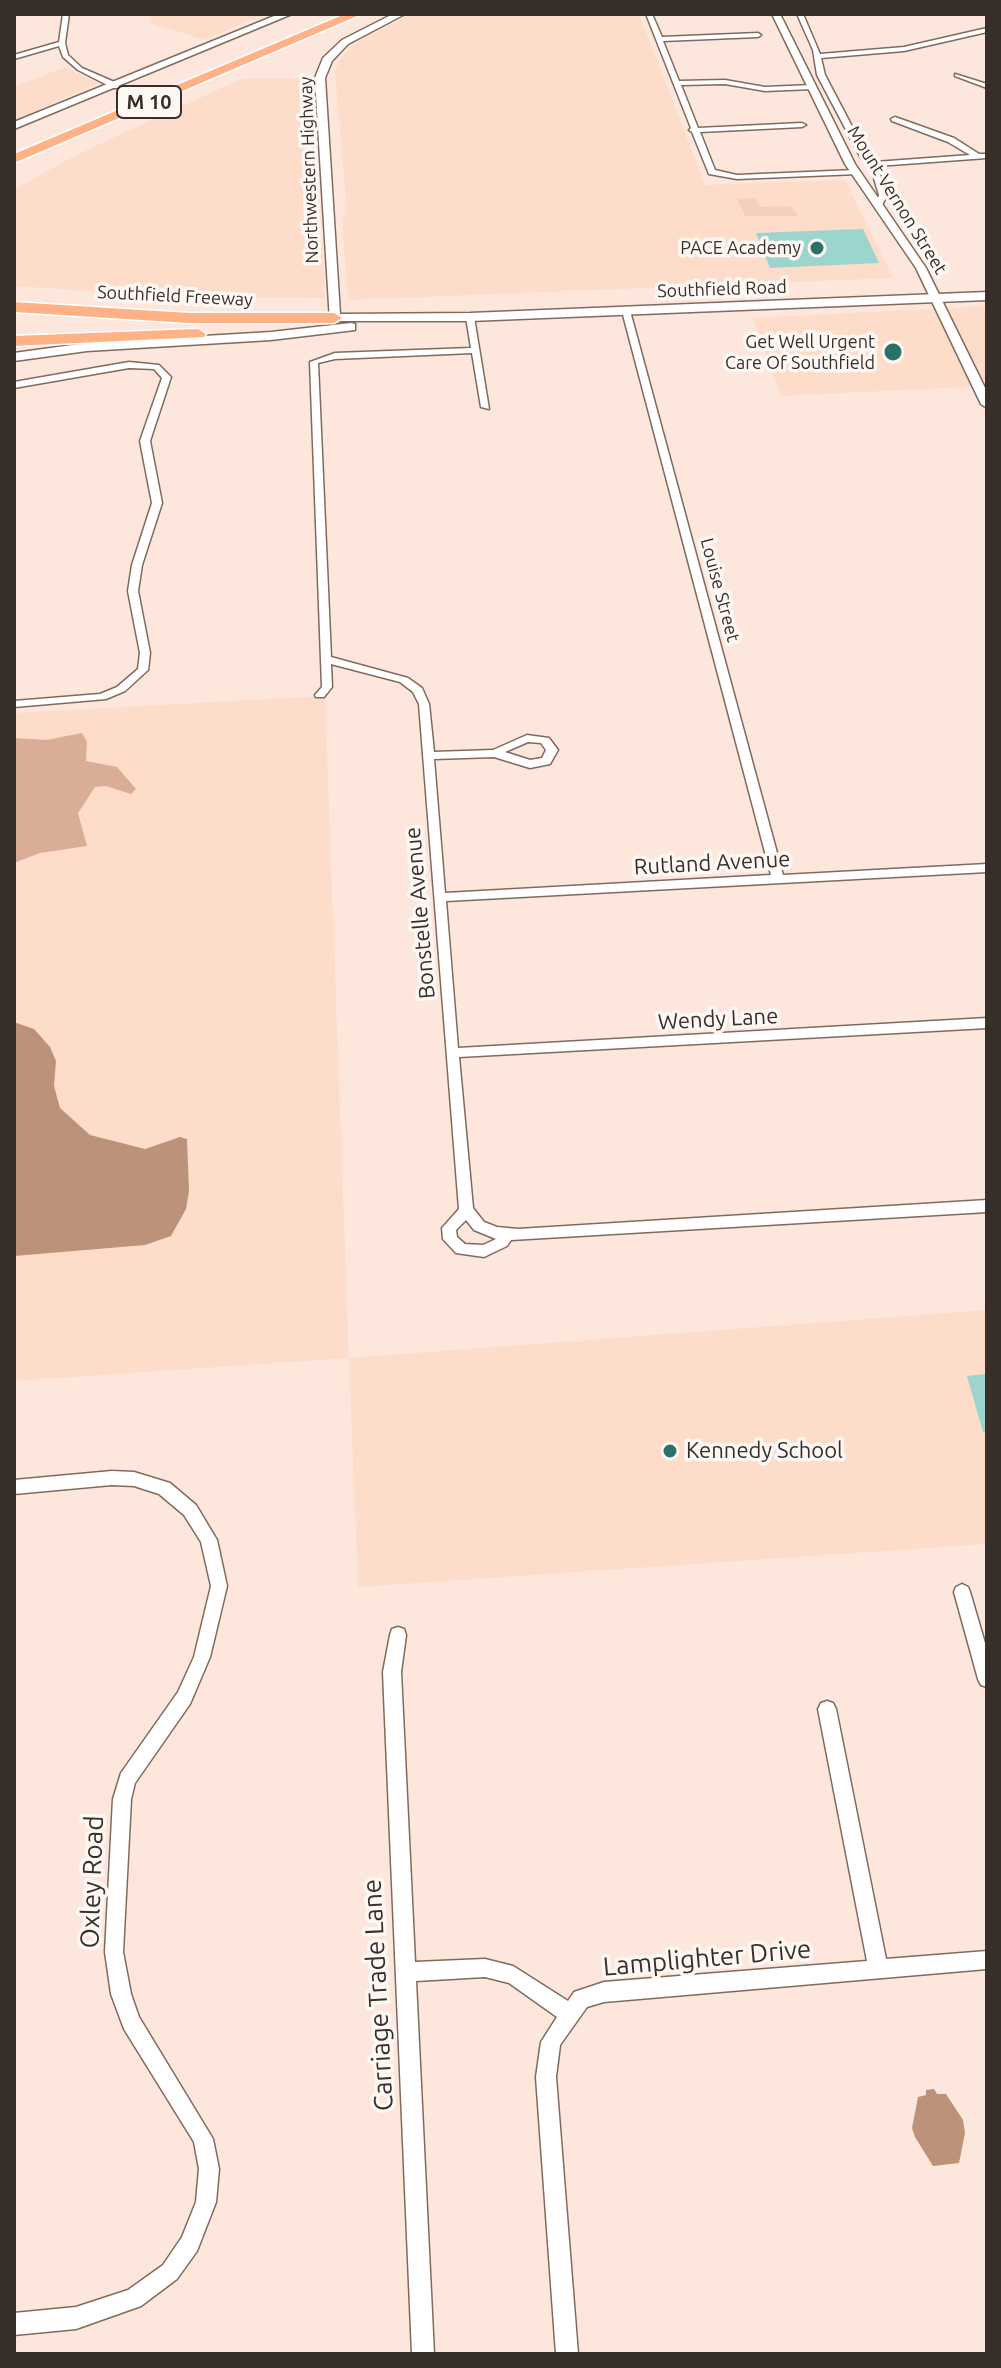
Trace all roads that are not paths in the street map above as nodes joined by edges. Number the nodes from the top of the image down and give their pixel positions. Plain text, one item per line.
1 (66, 14) edge
2 (287, 14) edge
3 (326, 14) edge
4 (356, 14) edge
5 (400, 14) edge
6 (649, 14) edge
7 (776, 14) edge
8 (800, 14) edge
9 (987, 30) edge
10 (758, 35) dead end
11 (659, 39) junction
12 (62, 43) junction
13 (284, 45) junction
14 (792, 47) junction
15 (814, 47) junction
16 (34, 54) junction
17 (65, 56) junction
18 (817, 56) junction
19 (14, 57) edge
20 (957, 75) dead end
21 (676, 83) junction
22 (116, 86) junction
23 (987, 86) edge
24 (812, 87) junction
25 (895, 119) dead end
26 (802, 125) dead end
27 (14, 126) edge
28 (693, 130) junction
29 (14, 146) edge
30 (983, 157) edge
31 (14, 159) edge
32 (873, 164) junction
33 (14, 169) edge
34 (855, 172) junction
35 (878, 205) junction
36 (987, 296) edge
37 (935, 298) junction
38 (14, 307) edge
39 (626, 311) junction
40 (334, 318) junction
41 (464, 318) junction
42 (314, 330) junction
43 (14, 341) edge
44 (476, 350) junction
45 (14, 357) edge
46 (14, 385) edge
47 (987, 404) edge
48 (486, 407) dead end
49 (326, 659) junction
50 (320, 695) dead end
51 (14, 704) edge
52 (495, 753) dead end
53 (428, 756) junction
54 (987, 868) edge
55 (778, 879) junction
56 (439, 897) junction
57 (987, 1023) edge
58 (452, 1053) junction
59 (987, 1206) edge
60 (466, 1210) junction
61 (506, 1235) junction
62 (14, 1487) edge
63 (962, 1592) dead end
64 (398, 1635) dead end
65 (987, 1679) edge
66 (827, 1709) dead end
67 (987, 1960) edge
68 (878, 1968) junction
69 (404, 1972) junction
70 (568, 2013) junction
71 (14, 2324) edge
72 (423, 2354) edge
73 (567, 2354) edge

1 - 12 street
2 - 22 main road
3 - 29 highway, M 10
4 - 13 highway, M 10
5 - 40 main road, Northwestern Highway
6 - 11 street
7 - 14 street, Mount Vernon Street
8 - 15 street
9 - 18 street
10 - 11 street
11 - 21 street
12 - 16 street
12 - 17 street
13 - 31 highway, M 10
13 - 33 highway
14 - 15 street
14 - 24 street, Mount Vernon Street
15 - 18 street
16 - 17 street
16 - 19 street
17 - 22 street
18 - 32 street
20 - 23 street
21 - 24 street
21 - 28 street
22 - 27 main road
24 - 34 street, Mount Vernon Street
25 - 30 street
26 - 28 street
28 - 34 street
30 - 32 street
32 - 35 street
34 - 35 street, Mount Vernon Street
35 - 37 street, Mount Vernon Street
36 - 37 main road, Southfield Road
37 - 39 main road, Southfield Road
37 - 47 street, Mount Vernon Street
38 - 40 highway, Southfield Freeway
39 - 41 main road, Southfield Road
39 - 55 street, Louise Street
40 - 41 main road, Southfield Road
41 - 42 main road, Southfield Road
41 - 44 street
42 - 43 highway
42 - 45 main road, Southfield Road
44 - 48 street
44 - 49 street
46 - 51 street
49 - 50 street
49 - 53 street, Bonstelle Avenue
52 - 53 street
53 - 56 street, Bonstelle Avenue
54 - 55 street, Rutland Avenue
55 - 56 street, Rutland Avenue
56 - 58 street, Bonstelle Avenue
57 - 58 street, Wendy Lane
58 - 60 street, Bonstelle Avenue
59 - 61 street
60 - 61 street
60 - 61 street
62 - 71 street, Oxley Road
63 - 65 street
64 - 69 street, Carriage Trade Lane
66 - 68 street
67 - 68 street, Lamplighter Drive
68 - 70 street, Lamplighter Drive
69 - 70 street
69 - 72 street, Carriage Trade Lane
70 - 73 street

